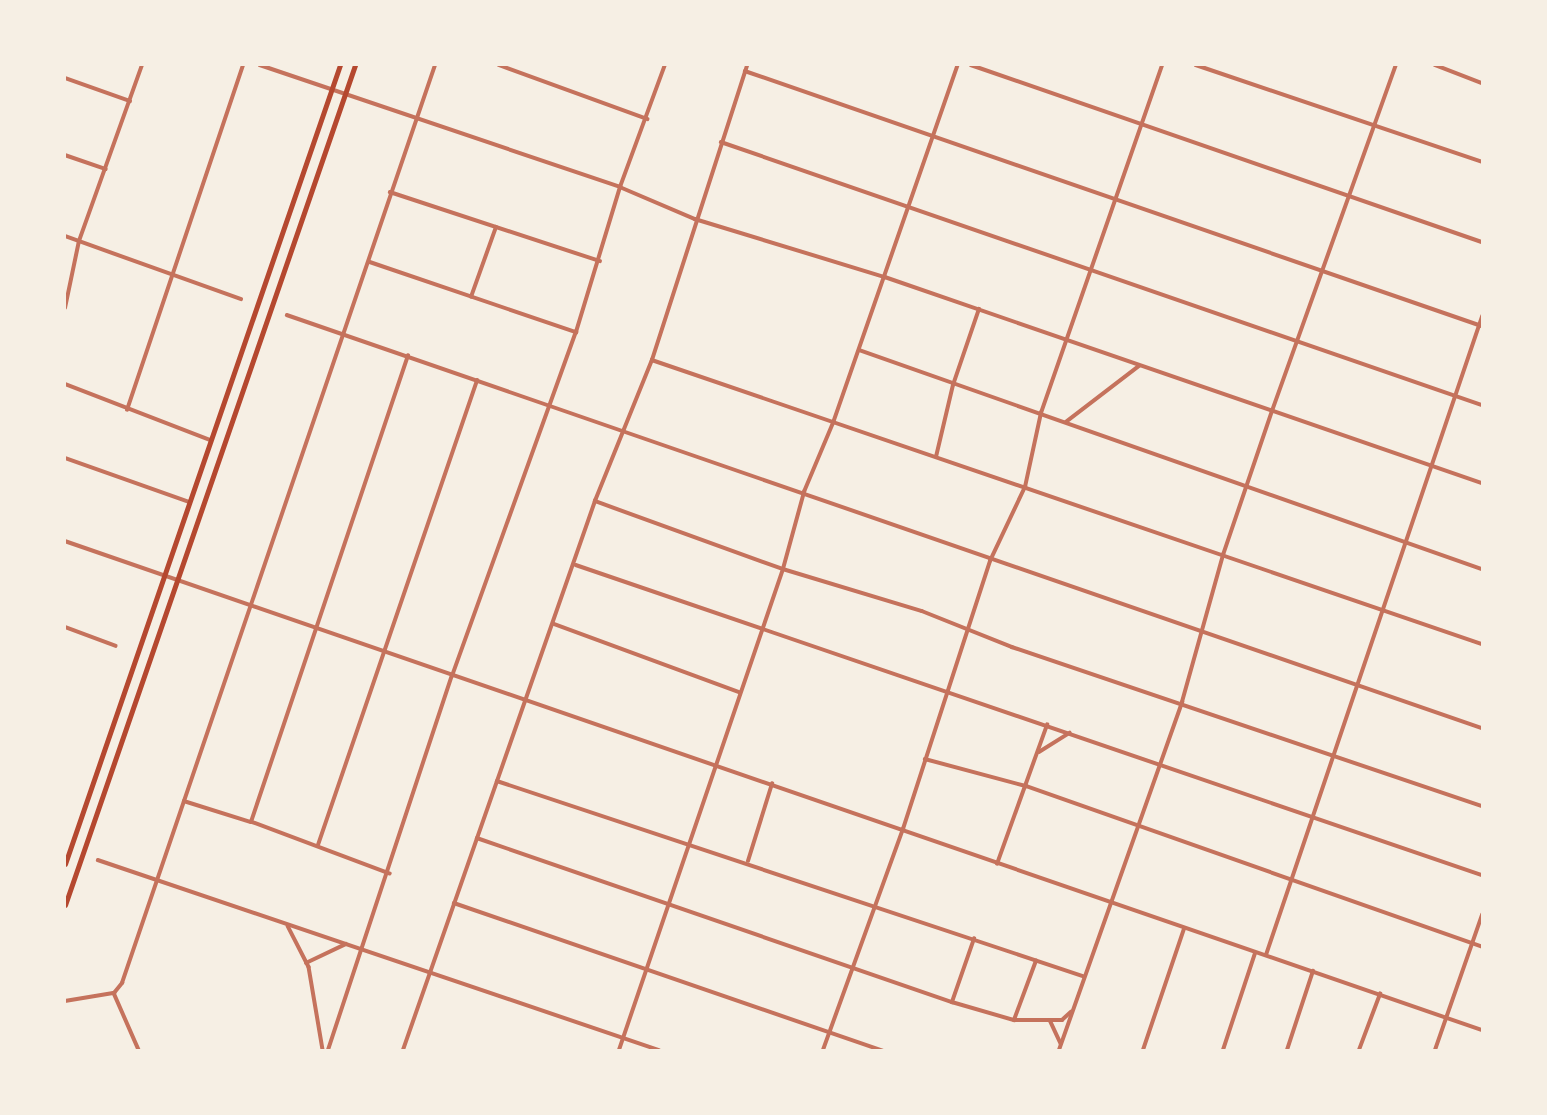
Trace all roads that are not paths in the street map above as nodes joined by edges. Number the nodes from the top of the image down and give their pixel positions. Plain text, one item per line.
1 (142, 65) edge
2 (243, 65) edge
3 (260, 65) edge
4 (340, 65) edge
5 (355, 65) edge
6 (435, 65) edge
7 (499, 65) edge
8 (666, 65) edge
9 (747, 65) edge
10 (958, 65) edge
11 (971, 65) edge
12 (1162, 65) edge
13 (1196, 65) edge
14 (1396, 65) edge
15 (1436, 65) edge
16 (745, 71) junction
17 (65, 78) edge
18 (1482, 83) edge
19 (331, 91) junction
20 (344, 96) junction
21 (130, 101) junction
22 (415, 119) junction
23 (647, 119) junction
24 (1375, 123) junction
25 (1142, 125) junction
26 (934, 134) junction
27 (721, 142) junction
28 (65, 155) edge
29 (1482, 162) edge
30 (107, 169) junction
31 (620, 187) junction
32 (390, 192) junction
33 (1348, 195) junction
34 (1116, 197) junction
35 (908, 208) junction
36 (695, 219) junction
37 (496, 227) junction
38 (65, 236) edge
39 (79, 241) junction
40 (1482, 242) edge
41 (600, 261) junction
42 (370, 262) junction
43 (1322, 270) junction
44 (1091, 271) junction
45 (172, 274) junction
46 (885, 277) junction
47 (471, 296) junction
48 (242, 299) dead end
49 (65, 307) edge
50 (979, 309) junction
51 (287, 315) dead end
52 (1482, 317) edge
53 (1481, 326) edge
54 (576, 332) junction
55 (344, 334) junction
56 (1066, 339) junction
57 (1297, 341) junction
58 (859, 351) junction
59 (408, 356) junction
60 (652, 359) junction
61 (1140, 365) junction
62 (477, 380) junction
63 (65, 384) edge
64 (953, 384) junction
65 (1454, 396) junction
66 (1482, 405) edge
67 (548, 406) junction
68 (127, 410) junction
69 (1272, 411) junction
70 (1041, 413) junction
71 (1066, 422) junction
72 (833, 423) junction
73 (623, 432) junction
74 (211, 440) junction
75 (936, 457) junction
76 (65, 458) edge
77 (1429, 466) junction
78 (1482, 483) edge
79 (1246, 486) junction
80 (1025, 487) junction
81 (804, 492) junction
82 (595, 501) junction
83 (190, 502) junction
84 (65, 541) edge
85 (1406, 544) junction
86 (1223, 555) junction
87 (990, 561) junction
88 (576, 565) junction
89 (783, 569) junction
90 (1482, 569) edge
91 (164, 576) junction
92 (177, 579) junction
93 (251, 605) junction
94 (1385, 612) junction
95 (554, 624) junction
96 (65, 627) edge
97 (316, 628) junction
98 (761, 628) junction
99 (1205, 630) junction
100 (968, 631) junction
101 (1482, 644) edge
102 (116, 646) dead end
103 (382, 651) junction
104 (452, 676) junction
105 (1358, 685) junction
106 (945, 691) junction
107 (740, 692) junction
108 (527, 701) junction
109 (1182, 702) junction
110 (1047, 725) junction
111 (1482, 728) edge
112 (1070, 733) junction
113 (1037, 753) junction
114 (1336, 754) junction
115 (925, 759) junction
116 (1158, 762) junction
117 (714, 763) junction
118 (497, 781) junction
119 (772, 784) junction
120 (1026, 786) junction
121 (184, 801) junction
122 (1482, 806) edge
123 (1316, 817) junction
124 (251, 822) junction
125 (1136, 828) junction
126 (903, 829) junction
127 (477, 838) junction
128 (688, 841) junction
129 (318, 845) junction
130 (98, 860) dead end
131 (748, 861) junction
132 (65, 864) edge
133 (997, 864) junction
134 (390, 874) junction
135 (1482, 875) edge
136 (1293, 879) junction
137 (157, 880) junction
138 (667, 901) junction
139 (454, 903) junction
140 (1110, 904) junction
141 (65, 905) edge
142 (874, 907) junction
143 (1482, 915) edge
144 (288, 926) junction
145 (1184, 929) junction
146 (974, 939) junction
147 (348, 943) junction
148 (1475, 945) junction
149 (1482, 947) edge
150 (363, 948) junction
151 (1255, 952) junction
152 (1266, 955) junction
153 (1035, 961) junction
154 (306, 963) junction
155 (852, 967) junction
156 (646, 968) junction
157 (1313, 971) junction
158 (431, 975) junction
159 (1084, 976) junction
160 (114, 993) junction
161 (1380, 994) junction
162 (65, 1001) edge
163 (952, 1002) junction
164 (1073, 1011) junction
165 (1446, 1016) junction
166 (1014, 1020) junction
167 (1050, 1020) junction
168 (1482, 1030) edge
169 (829, 1034) junction
170 (624, 1038) junction
171 (1060, 1048) edge
172 (139, 1050) edge
173 (326, 1050) edge
174 (403, 1050) edge
175 (619, 1050) edge
176 (659, 1050) edge
177 (823, 1050) edge
178 (882, 1050) edge
179 (1143, 1050) edge
180 (1223, 1050) edge
181 (1287, 1050) edge
182 (1359, 1050) edge
183 (1435, 1050) edge

1 - 21 street
2 - 45 street
3 - 19 street
4 - 19 main road
5 - 20 main road
6 - 22 street
7 - 23 street
8 - 23 street
9 - 16 street
10 - 26 street
11 - 25 street
12 - 25 street
13 - 24 street
14 - 24 street
15 - 18 street
16 - 26 street
16 - 27 street
17 - 21 street
19 - 20 street
19 - 74 main road
20 - 22 street
20 - 92 main road
21 - 30 street
22 - 31 street
22 - 32 street
23 - 31 street
24 - 29 street
24 - 33 street
25 - 33 street
25 - 34 street
26 - 34 street
26 - 35 street
27 - 35 street
27 - 36 street
28 - 30 street
30 - 39 street
31 - 36 street
31 - 41 street
32 - 37 street
32 - 42 street
33 - 40 street
33 - 43 street
34 - 43 street
34 - 44 street
35 - 44 street
35 - 46 street
36 - 46 street
36 - 60 street
37 - 41 street
37 - 47 street
38 - 39 street
39 - 45 street
39 - 49 street
41 - 54 street
42 - 47 street
42 - 55 street
43 - 53 street
43 - 57 street
44 - 56 street
44 - 57 street
45 - 48 street
45 - 68 street
46 - 50 street
46 - 58 street
47 - 54 street
50 - 56 street
50 - 64 street
51 - 55 street
52 - 53 street
53 - 65 street
54 - 67 street
55 - 59 street
55 - 93 street
56 - 61 street
56 - 70 street
57 - 65 street
57 - 69 street
58 - 64 street
58 - 72 street
59 - 62 street
59 - 97 street
60 - 72 street
60 - 73 street
61 - 69 street
61 - 71 street
62 - 67 street
62 - 103 street
63 - 68 street
64 - 70 street
64 - 75 street
65 - 66 street
65 - 77 street
67 - 73 street
67 - 104 street
68 - 74 street
69 - 77 street
69 - 79 street
70 - 71 street
70 - 80 street
71 - 79 street
72 - 75 street
72 - 81 street
73 - 81 street
73 - 82 street
74 - 83 main road
75 - 80 street
76 - 83 street
77 - 78 street
77 - 85 street
79 - 85 street
79 - 86 street
80 - 86 street
80 - 87 street
81 - 87 street
81 - 89 street
82 - 88 street
82 - 89 street
83 - 91 main road
84 - 91 street
85 - 90 street
85 - 94 street
86 - 94 street
86 - 99 street
87 - 99 street
87 - 100 street
88 - 95 street
88 - 98 street
89 - 98 street
89 - 100 street
91 - 92 street
91 - 132 main road
92 - 93 street
92 - 141 main road
93 - 97 street
93 - 121 street
94 - 101 street
94 - 105 street
95 - 107 street
95 - 108 street
96 - 102 street
97 - 103 street
97 - 124 street
98 - 106 street
98 - 107 street
99 - 105 street
99 - 109 street
100 - 106 street
100 - 109 street
103 - 104 street
103 - 129 street
104 - 108 street
104 - 134 street
105 - 111 street
105 - 114 street
106 - 110 street
106 - 115 street
107 - 117 street
108 - 117 street
108 - 118 street
109 - 114 street
109 - 116 street
110 - 112 street
110 - 113 street
112 - 113 street
112 - 116 street
113 - 120 street
114 - 122 street
114 - 123 street
115 - 120 street
115 - 126 street
116 - 123 street
116 - 125 street
117 - 119 street
117 - 128 street
118 - 127 street
118 - 128 street
119 - 126 street
119 - 131 street
120 - 125 street
120 - 133 street
121 - 124 street
121 - 137 street
123 - 135 street
123 - 136 street
124 - 129 street
125 - 136 street
125 - 140 street
126 - 133 street
126 - 142 street
127 - 138 street
127 - 139 street
128 - 131 street
128 - 138 street
129 - 134 street
130 - 137 street
131 - 142 street
133 - 140 street
134 - 150 street
136 - 148 street
136 - 152 street
137 - 144 street
137 - 160 street
138 - 155 street
138 - 156 street
139 - 156 street
139 - 158 street
140 - 145 street
140 - 159 street
142 - 146 street
142 - 155 street
143 - 148 street
144 - 147 street
144 - 154 street
145 - 151 street
145 - 179 street
146 - 153 street
146 - 163 street
147 - 150 street
147 - 154 street
148 - 149 street
148 - 165 street
150 - 158 street
150 - 173 street
151 - 152 street
151 - 180 street
152 - 157 street
153 - 159 street
153 - 166 street
154 - 173 street
155 - 163 street
155 - 169 street
156 - 169 street
156 - 170 street
157 - 161 street
157 - 181 street
158 - 170 street
158 - 174 street
159 - 164 street
160 - 162 street
160 - 172 street
161 - 165 street
161 - 182 street
163 - 166 street
164 - 167 street
164 - 171 street
165 - 168 street
165 - 183 street
166 - 167 street
167 - 171 street
169 - 177 street
169 - 178 street
170 - 175 street
170 - 176 street

